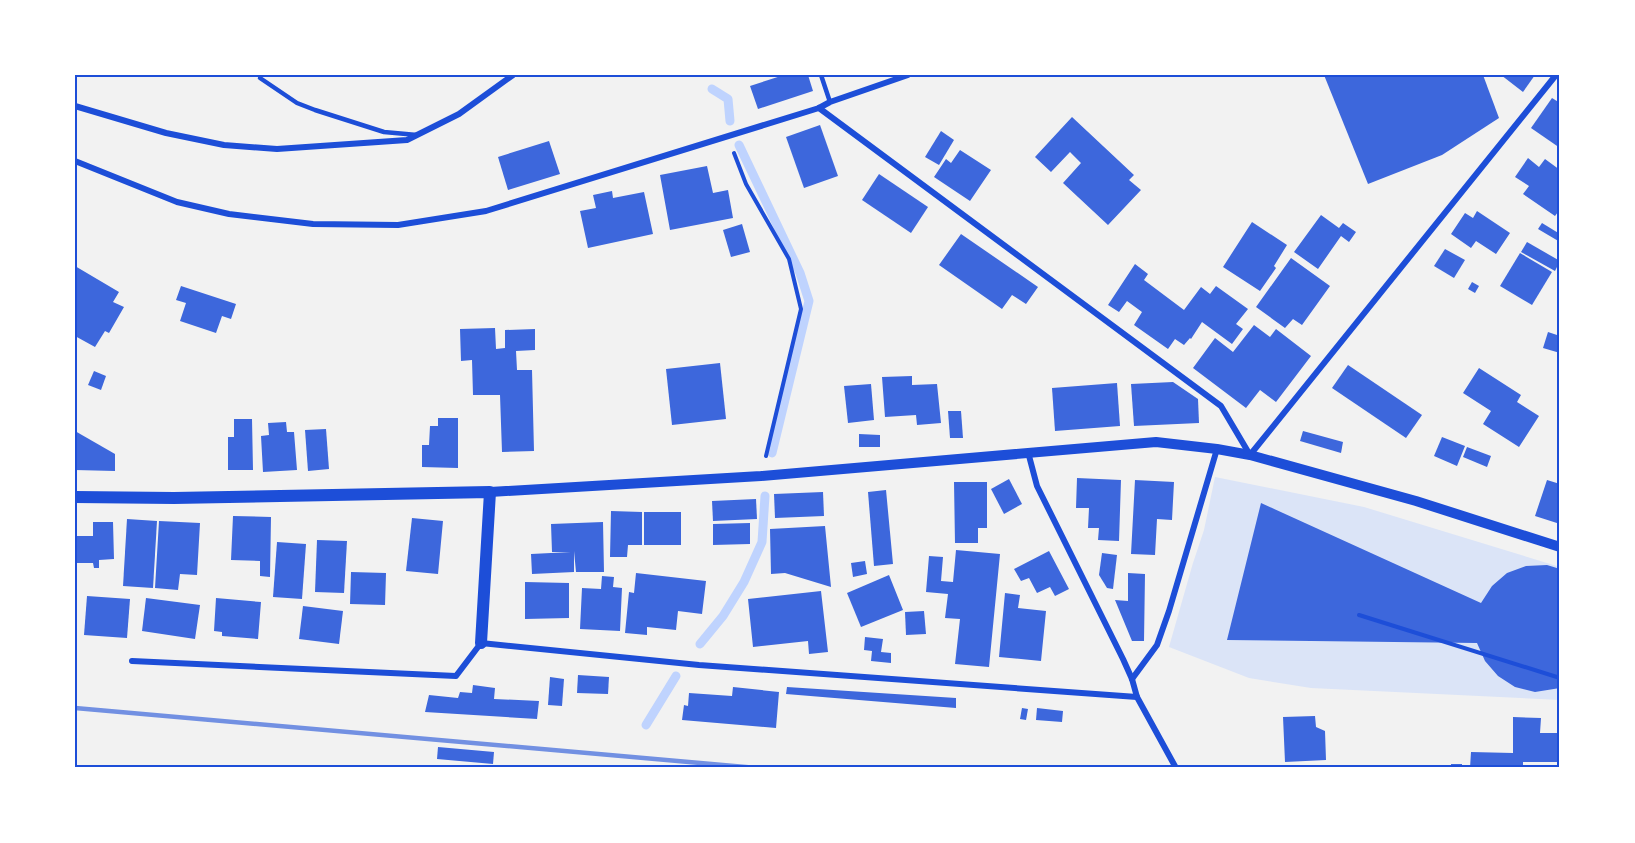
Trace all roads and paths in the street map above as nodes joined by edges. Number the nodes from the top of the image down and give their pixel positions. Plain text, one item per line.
1 (513, 75) edge
2 (821, 75) edge
3 (908, 75) edge
4 (1556, 75) edge
5 (260, 78) dead end
6 (830, 102) junction
7 (75, 106) edge
8 (819, 108) junction
9 (417, 135) junction
10 (727, 136) junction
11 (75, 161) edge
12 (1217, 449) junction
13 (1028, 452) junction
14 (1250, 455) junction
15 (761, 476) junction
16 (490, 492) junction
17 (75, 497) edge
18 (1560, 547) edge
19 (1359, 615) dead end
20 (481, 643) junction
21 (132, 662) dead end
22 (1560, 678) edge
23 (1132, 679) junction
24 (1137, 697) junction
25 (1176, 768) edge

1 - 9 street
2 - 6 lane
3 - 6 street
4 - 14 street
5 - 9 lane
6 - 8 street
7 - 9 street
8 - 10 street
8 - 14 street
10 - 11 street
10 - 15 path
12 - 13 street
12 - 14 street
12 - 23 street
13 - 15 street
13 - 23 street
14 - 18 street
15 - 16 street
16 - 17 main road
16 - 20 main road
19 - 22 path
20 - 21 street
20 - 24 street
23 - 24 street
24 - 25 street

